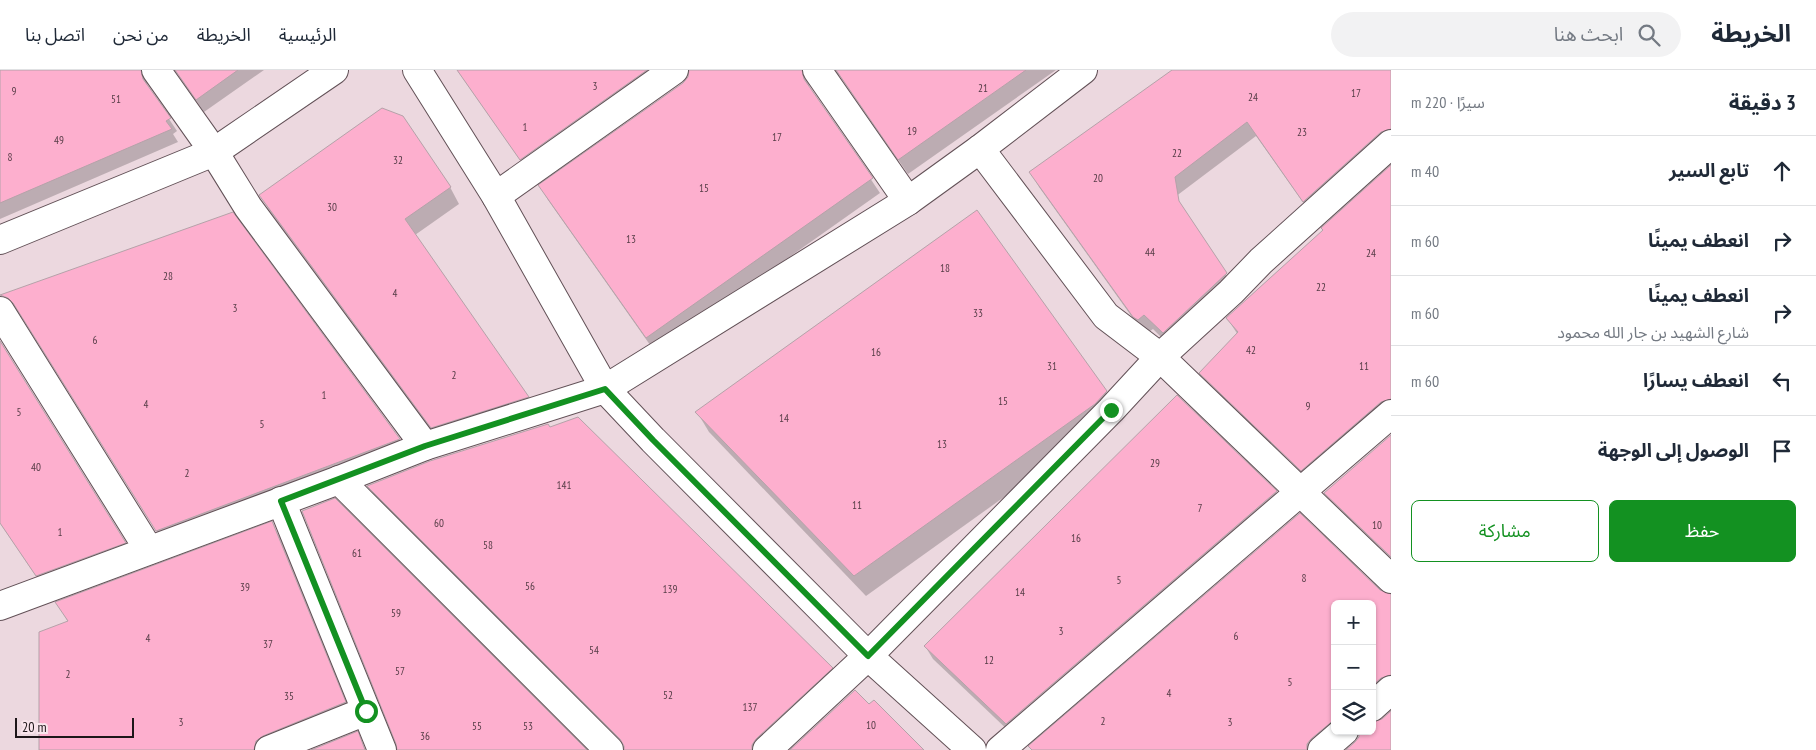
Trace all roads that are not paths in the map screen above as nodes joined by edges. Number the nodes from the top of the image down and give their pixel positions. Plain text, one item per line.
1 (156, 70) edge
2 (334, 70) edge
3 (417, 70) edge
4 (674, 70) edge
5 (817, 70) edge
6 (1083, 70) edge
7 (1391, 144) edge
8 (980, 150) junction
9 (214, 152) junction
10 (496, 196) junction
11 (908, 200) junction
12 (0, 240) edge
13 (0, 311) edge
14 (1160, 357) junction
15 (605, 389) junction
16 (1391, 414) edge
17 (425, 446) junction
18 (339, 480) junction
19 (1300, 492) junction
20 (281, 501) junction
21 (149, 550) junction
22 (1391, 579) edge
23 (0, 606) edge
24 (868, 656) junction
25 (1391, 690) edge
26 (1376, 703) edge
27 (366, 711) junction
28 (1339, 735) edge
29 (269, 750) edge
30 (382, 750) edge
31 (608, 750) edge
32 (767, 750) edge
33 (972, 750) edge
34 (1000, 750) edge
35 (1322, 750) edge

1 - 9 street
2 - 9 street
3 - 10 street
4 - 10 street
5 - 11 street
6 - 8 street
7 - 14 street
8 - 11 street
8 - 14 street
9 - 12 street
9 - 17 street
10 - 15 street
11 - 15 street
13 - 21 street
14 - 19 street
14 - 24 street
15 - 17 street
15 - 24 street
16 - 19 street
17 - 18 street
18 - 20 street
18 - 31 street
19 - 22 street
19 - 34 street
20 - 21 street
20 - 27 street
21 - 23 street
24 - 32 street
24 - 33 street
25 - 26 street
27 - 29 street
27 - 30 street
28 - 35 street

